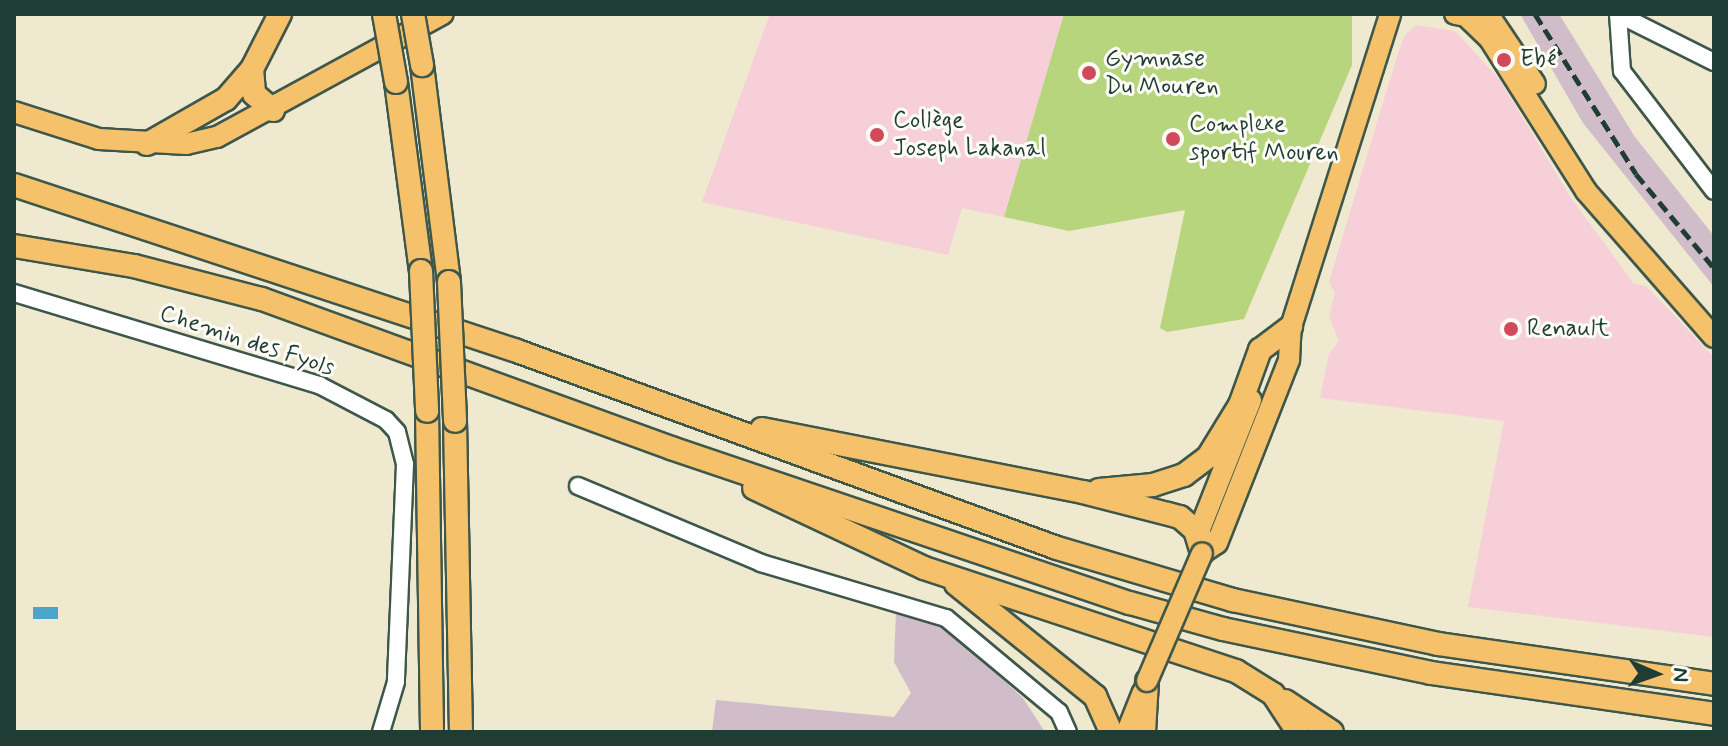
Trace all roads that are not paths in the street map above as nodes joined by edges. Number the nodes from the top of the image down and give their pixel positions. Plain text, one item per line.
1 (280, 14) edge
2 (384, 14) edge
3 (413, 14) edge
4 (443, 14) edge
5 (1390, 14) edge
6 (1455, 14) edge
7 (1488, 14) edge
8 (1618, 14) edge
9 (1714, 62) edge
10 (252, 69) junction
11 (273, 110) junction
12 (14, 112) edge
13 (147, 144) junction
14 (14, 185) edge
15 (1714, 191) edge
16 (14, 246) edge
17 (14, 293) edge
18 (1714, 318) edge
19 (1291, 327) junction
20 (1714, 337) edge
21 (692, 416) junction
22 (684, 452) junction
23 (578, 486) dead end
24 (1083, 492) junction
25 (1202, 553) junction
26 (946, 576) junction
27 (1147, 681) junction
28 (1714, 684) edge
29 (1273, 694) junction
30 (1714, 714) edge
31 (381, 732) edge
32 (432, 732) edge
33 (461, 732) edge
34 (1068, 732) edge
35 (1111, 732) edge
36 (1127, 732) edge
37 (1144, 732) edge
38 (1298, 732) edge
39 (1332, 732) edge

1 - 10 highway
2 - 32 highway, bridge
3 - 33 highway, bridge
4 - 11 main road
5 - 19 main road
6 - 20 main road
7 - 18 main road
8 - 9 street
8 - 15 street
10 - 11 highway
10 - 13 highway
11 - 13 main road
12 - 13 main road
14 - 21 highway
16 - 22 highway
17 - 31 street, Chemin des Fyols
19 - 24 highway
19 - 25 main road
21 - 24 highway
21 - 28 highway
22 - 26 highway
22 - 30 highway
23 - 34 street
24 - 25 highway
25 - 27 main road, bridge
26 - 29 highway
26 - 35 highway
27 - 36 main road
27 - 37 highway
29 - 38 highway
29 - 39 highway

